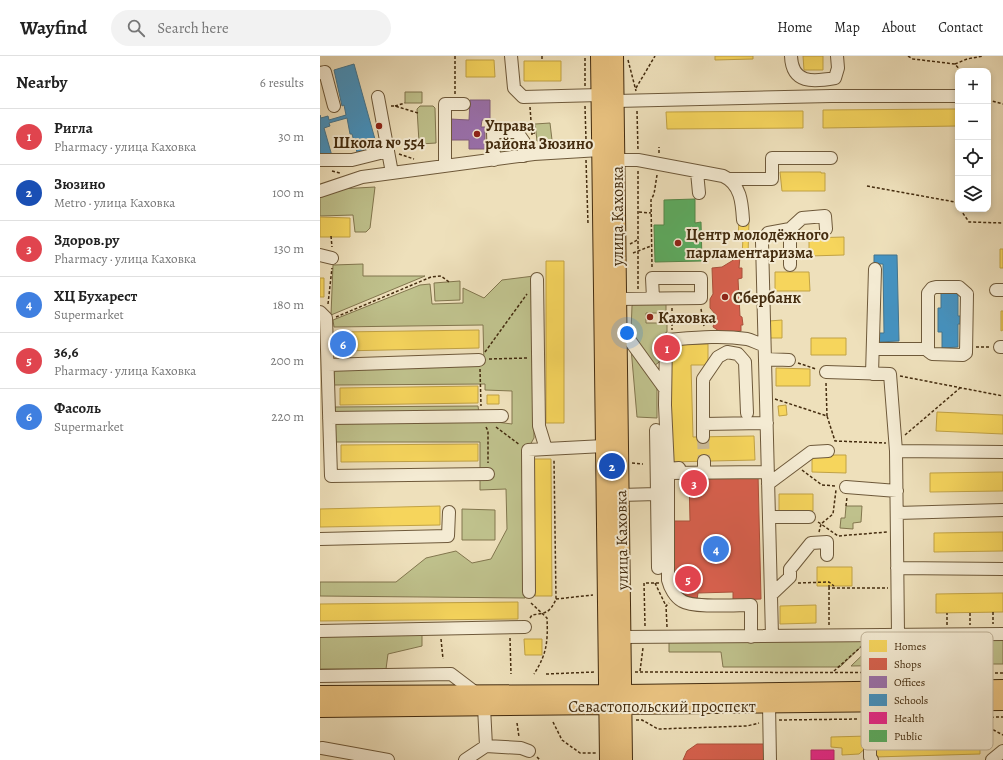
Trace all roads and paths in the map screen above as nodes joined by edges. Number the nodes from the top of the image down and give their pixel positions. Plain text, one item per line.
1 (455, 56) edge
2 (511, 56) edge
3 (542, 56) edge
4 (585, 56) edge
5 (599, 56) edge
6 (615, 56) edge
7 (655, 56) edge
8 (791, 56) edge
9 (837, 56) edge
10 (908, 56) edge
11 (983, 56) edge
12 (542, 62) dead end
13 (955, 64) junction
14 (958, 68) edge
15 (320, 72) edge
16 (636, 88) dead end
17 (592, 96) junction
18 (955, 96) edge
19 (616, 101) junction
20 (991, 101) edge
21 (379, 102) joint
22 (405, 103) dead end
23 (460, 104) joint
24 (1003, 104) edge
25 (334, 106) dead end
26 (395, 106) junction
27 (530, 110) dead end
28 (418, 113) dead end
29 (536, 132) dead end
30 (532, 133) junction
31 (388, 151) junction
32 (593, 151) junction
33 (529, 155) junction
34 (831, 158) dead end
35 (414, 159) dead end
36 (494, 160) junction
37 (616, 160) junction
38 (638, 160) junction
39 (323, 165) edge
40 (445, 166) junction
41 (658, 166) junction
42 (697, 172) junction
43 (392, 173) junction
44 (344, 174) dead end
45 (730, 179) junction
46 (867, 186) dead end
47 (320, 191) edge
48 (699, 193) dead end
49 (955, 202) edge
50 (638, 212) junction
51 (962, 212) edge
52 (651, 213) junction
53 (743, 220) dead end
54 (1003, 223) edge
55 (790, 229) junction
56 (826, 229) dead end
57 (588, 230) dead end
58 (331, 236) dead end
59 (651, 246) junction
60 (639, 251) junction
61 (633, 253) dead end
62 (320, 255) edge
63 (332, 258) junction
64 (790, 265) dead end
65 (875, 269) dead end
66 (652, 278) junction
67 (537, 279) joint
68 (449, 282) dead end
69 (653, 298) junction
70 (623, 299) junction
71 (672, 309) dead end
72 (702, 311) dead end
73 (323, 315) edge
74 (715, 319) dead end
75 (704, 321) junction
76 (618, 324) junction
77 (704, 338) junction
78 (672, 340) junction
79 (764, 344) junction
80 (976, 347) dead end
81 (1002, 347) edge
82 (873, 349) junction
83 (928, 349) junction
84 (529, 358) dead end
85 (765, 359) junction
86 (479, 360) junction
87 (789, 360) joint
88 (328, 365) junction
89 (826, 372) junction
90 (872, 374) junction
91 (890, 374) junction
92 (960, 388) junction
93 (665, 389) junction
94 (766, 396) junction
95 (1003, 396) edge
96 (747, 413) dead end
97 (481, 416) junction
98 (502, 416) dead end
99 (827, 416) junction
100 (329, 418) junction
101 (767, 423) junction
102 (703, 424) junction
103 (656, 430) dead end
104 (703, 437) tunnel mouth
105 (516, 442) dead end
106 (604, 446) junction
107 (896, 447) junction
108 (558, 448) junction
109 (546, 449) junction
110 (828, 451) dead end
111 (1003, 452) edge
112 (631, 463) dead end
113 (643, 464) dead end
114 (794, 464) junction
115 (488, 474) joint
116 (768, 474) junction
117 (841, 486) junction
118 (896, 491) junction
119 (656, 494) junction
120 (620, 495) junction
121 (1003, 510) edge
122 (449, 512) dead end
123 (897, 513) junction
124 (769, 517) junction
125 (809, 517) joint
126 (821, 524) junction
127 (897, 531) junction
128 (818, 536) dead end
129 (320, 539) edge
130 (827, 555) dead end
131 (658, 568) dead end
132 (897, 568) junction
133 (1003, 569) edge
134 (829, 582) junction
135 (644, 583) dead end
136 (655, 583) junction
137 (658, 583) dead end
138 (790, 583) junction
139 (834, 586) dead end
140 (829, 588) junction
141 (898, 588) junction
142 (529, 592) joint
143 (592, 595) dead end
144 (771, 595) junction
145 (640, 598) dead end
146 (644, 599) dead end
147 (673, 599) dead end
148 (556, 600) junction
149 (666, 606) junction
150 (543, 614) junction
151 (532, 615) dead end
152 (667, 625) dead end
153 (525, 627) dead end
154 (320, 631) edge
155 (898, 632) edge
156 (829, 635) junction
157 (861, 635) edge
158 (772, 636) junction
159 (623, 637) junction
160 (751, 637) junction
161 (510, 642) dead end
162 (442, 643) dead end
163 (861, 647) edge
164 (443, 658) dead end
165 (640, 672) dead end
166 (834, 672) junction
167 (861, 672) edge
168 (589, 673) dead end
169 (993, 673) edge
170 (1003, 673) edge
171 (511, 674) dead end
172 (534, 674) dead end
173 (546, 674) dead end
174 (320, 676) edge
175 (993, 688) edge
176 (1003, 688) edge
177 (861, 692) edge
178 (476, 693) junction
179 (320, 694) edge
180 (607, 699) junction
181 (436, 700) junction
182 (624, 700) junction
183 (861, 703) edge
184 (484, 707) junction
185 (320, 709) edge
186 (769, 713) junction
187 (993, 717) edge
188 (1003, 717) edge
189 (861, 718) edge
190 (634, 720) dead end
191 (553, 722) dead end
192 (517, 723) dead end
193 (993, 730) edge
194 (1003, 735) edge
195 (486, 746) junction
196 (321, 747) edge
197 (525, 750) joint
198 (870, 750) edge
199 (1003, 751) edge
200 (602, 757) edge
201 (388, 760) edge
202 (465, 760) edge
203 (624, 760) edge
204 (770, 760) edge
205 (872, 760) edge
206 (992, 760) edge

1 - 23 path
2 - 17 lane
3 - 12 path
4 - 17 path
5 - 17 main road, улица Каховка
6 - 19 main road, улица Каховка
7 - 16 path
8 - 9 lane
10 - 13 path
11 - 13 path
13 - 14 path
15 - 25 lane
17 - 32 main road, улица Каховка
17 - 32 path
18 - 19 lane
19 - 37 main road, улица Каховка
20 - 24 path
21 - 26 path
21 - 31 lane
22 - 26 path
23 - 40 lane
26 - 28 path
27 - 30 path
29 - 30 path
30 - 33 path
31 - 35 path
31 - 39 lane
31 - 43 lane
32 - 33 lane
32 - 57 path
32 - 106 main road, улица Каховка
33 - 36 lane
33 - 36 lane
34 - 45 lane
36 - 40 lane
37 - 38 lane
37 - 70 main road, улица Каховка
38 - 41 lane
38 - 50 path
39 - 44 path
40 - 43 lane
41 - 42 lane
41 - 52 path
42 - 45 lane
42 - 48 lane
43 - 47 lane
45 - 53 lane
46 - 49 path
50 - 52 path
50 - 60 path
51 - 54 path
52 - 59 path
55 - 56 lane
55 - 64 lane
55 - 79 lane
58 - 63 path
59 - 60 path
59 - 66 path
60 - 61 path
60 - 70 path
62 - 63 lane
63 - 73 path
65 - 82 lane
66 - 69 lane
66 - 69 lane
67 - 86 path
67 - 109 lane
68 - 73 path
69 - 70 lane
70 - 76 main road, улица Каховка
71 - 78 path
72 - 75 path
73 - 88 lane
74 - 75 path
75 - 77 path
76 - 93 lane
76 - 120 main road, улица Каховка
77 - 78 lane
77 - 79 lane
78 - 93 lane
79 - 85 lane
80 - 81 path
82 - 83 lane
82 - 90 lane
83 - 83 lane
84 - 86 path
85 - 87 lane
85 - 94 lane
86 - 88 lane
86 - 97 path
87 - 89 path
88 - 100 lane
89 - 90 lane
89 - 99 path
90 - 91 lane
91 - 92 path
91 - 107 lane
92 - 95 path
92 - 107 path
93 - 116 lane
94 - 99 path
94 - 101 lane
96 - 102 lane
97 - 98 lane
97 - 100 lane
97 - 105 path
97 - 115 path
99 - 107 path
100 - 115 lane
101 - 102 lane
101 - 116 lane
102 - 104 lane
103 - 119 lane
106 - 108 lane
106 - 180 main road, улица Каховка
107 - 111 lane
107 - 118 lane
108 - 109 lane
108 - 148 path
109 - 142 lane
110 - 114 lane
112 - 113 path
114 - 116 lane
114 - 117 path
116 - 124 lane
116 - 160 lane
117 - 118 lane
117 - 126 path
118 - 123 lane
119 - 120 lane
119 - 131 lane
120 - 159 main road, улица Каховка
121 - 123 lane
122 - 129 lane
123 - 127 lane
124 - 125 lane
124 - 144 lane
125 - 126 path
126 - 127 path
126 - 128 path
127 - 132 lane
130 - 138 lane
132 - 133 lane
132 - 141 lane
134 - 138 path
134 - 139 path
134 - 140 path
135 - 136 path
136 - 137 path
136 - 149 path
138 - 144 lane
140 - 141 path
140 - 156 path
141 - 155 lane
142 - 150 path
143 - 148 path
144 - 158 lane
145 - 146 path
147 - 149 path
148 - 150 path
149 - 152 path
150 - 151 path
150 - 172 path
153 - 154 lane
156 - 157 lane
156 - 158 lane
158 - 160 lane
159 - 160 lane
159 - 182 main road, улица Каховка
161 - 171 path
162 - 164 path
163 - 166 path
165 - 166 path
166 - 167 path
168 - 173 path
169 - 170 path
174 - 178 lane
175 - 176 main road, Севастопольский проспект
177 - 182 main road, Севастопольский проспект
178 - 180 main road, Севастопольский проспект
178 - 181 main road, Севастопольский проспект
179 - 181 main road, Севастопольский проспект
180 - 182 main road, Севастопольский проспект
180 - 184 main road, Севастопольский проспект
180 - 200 main road, улица Каховка
181 - 184 main road, Севастопольский проспект
181 - 185 main road, Севастопольский проспект
182 - 186 main road, Севастопольский проспект
182 - 203 main road, улица Каховка
183 - 186 main road, Севастопольский проспект
184 - 195 lane
186 - 189 path
186 - 190 path
186 - 204 lane
187 - 188 path
191 - 200 path
192 - 197 path
193 - 194 path
195 - 197 lane
195 - 202 lane
196 - 201 lane
198 - 205 lane
199 - 206 lane

